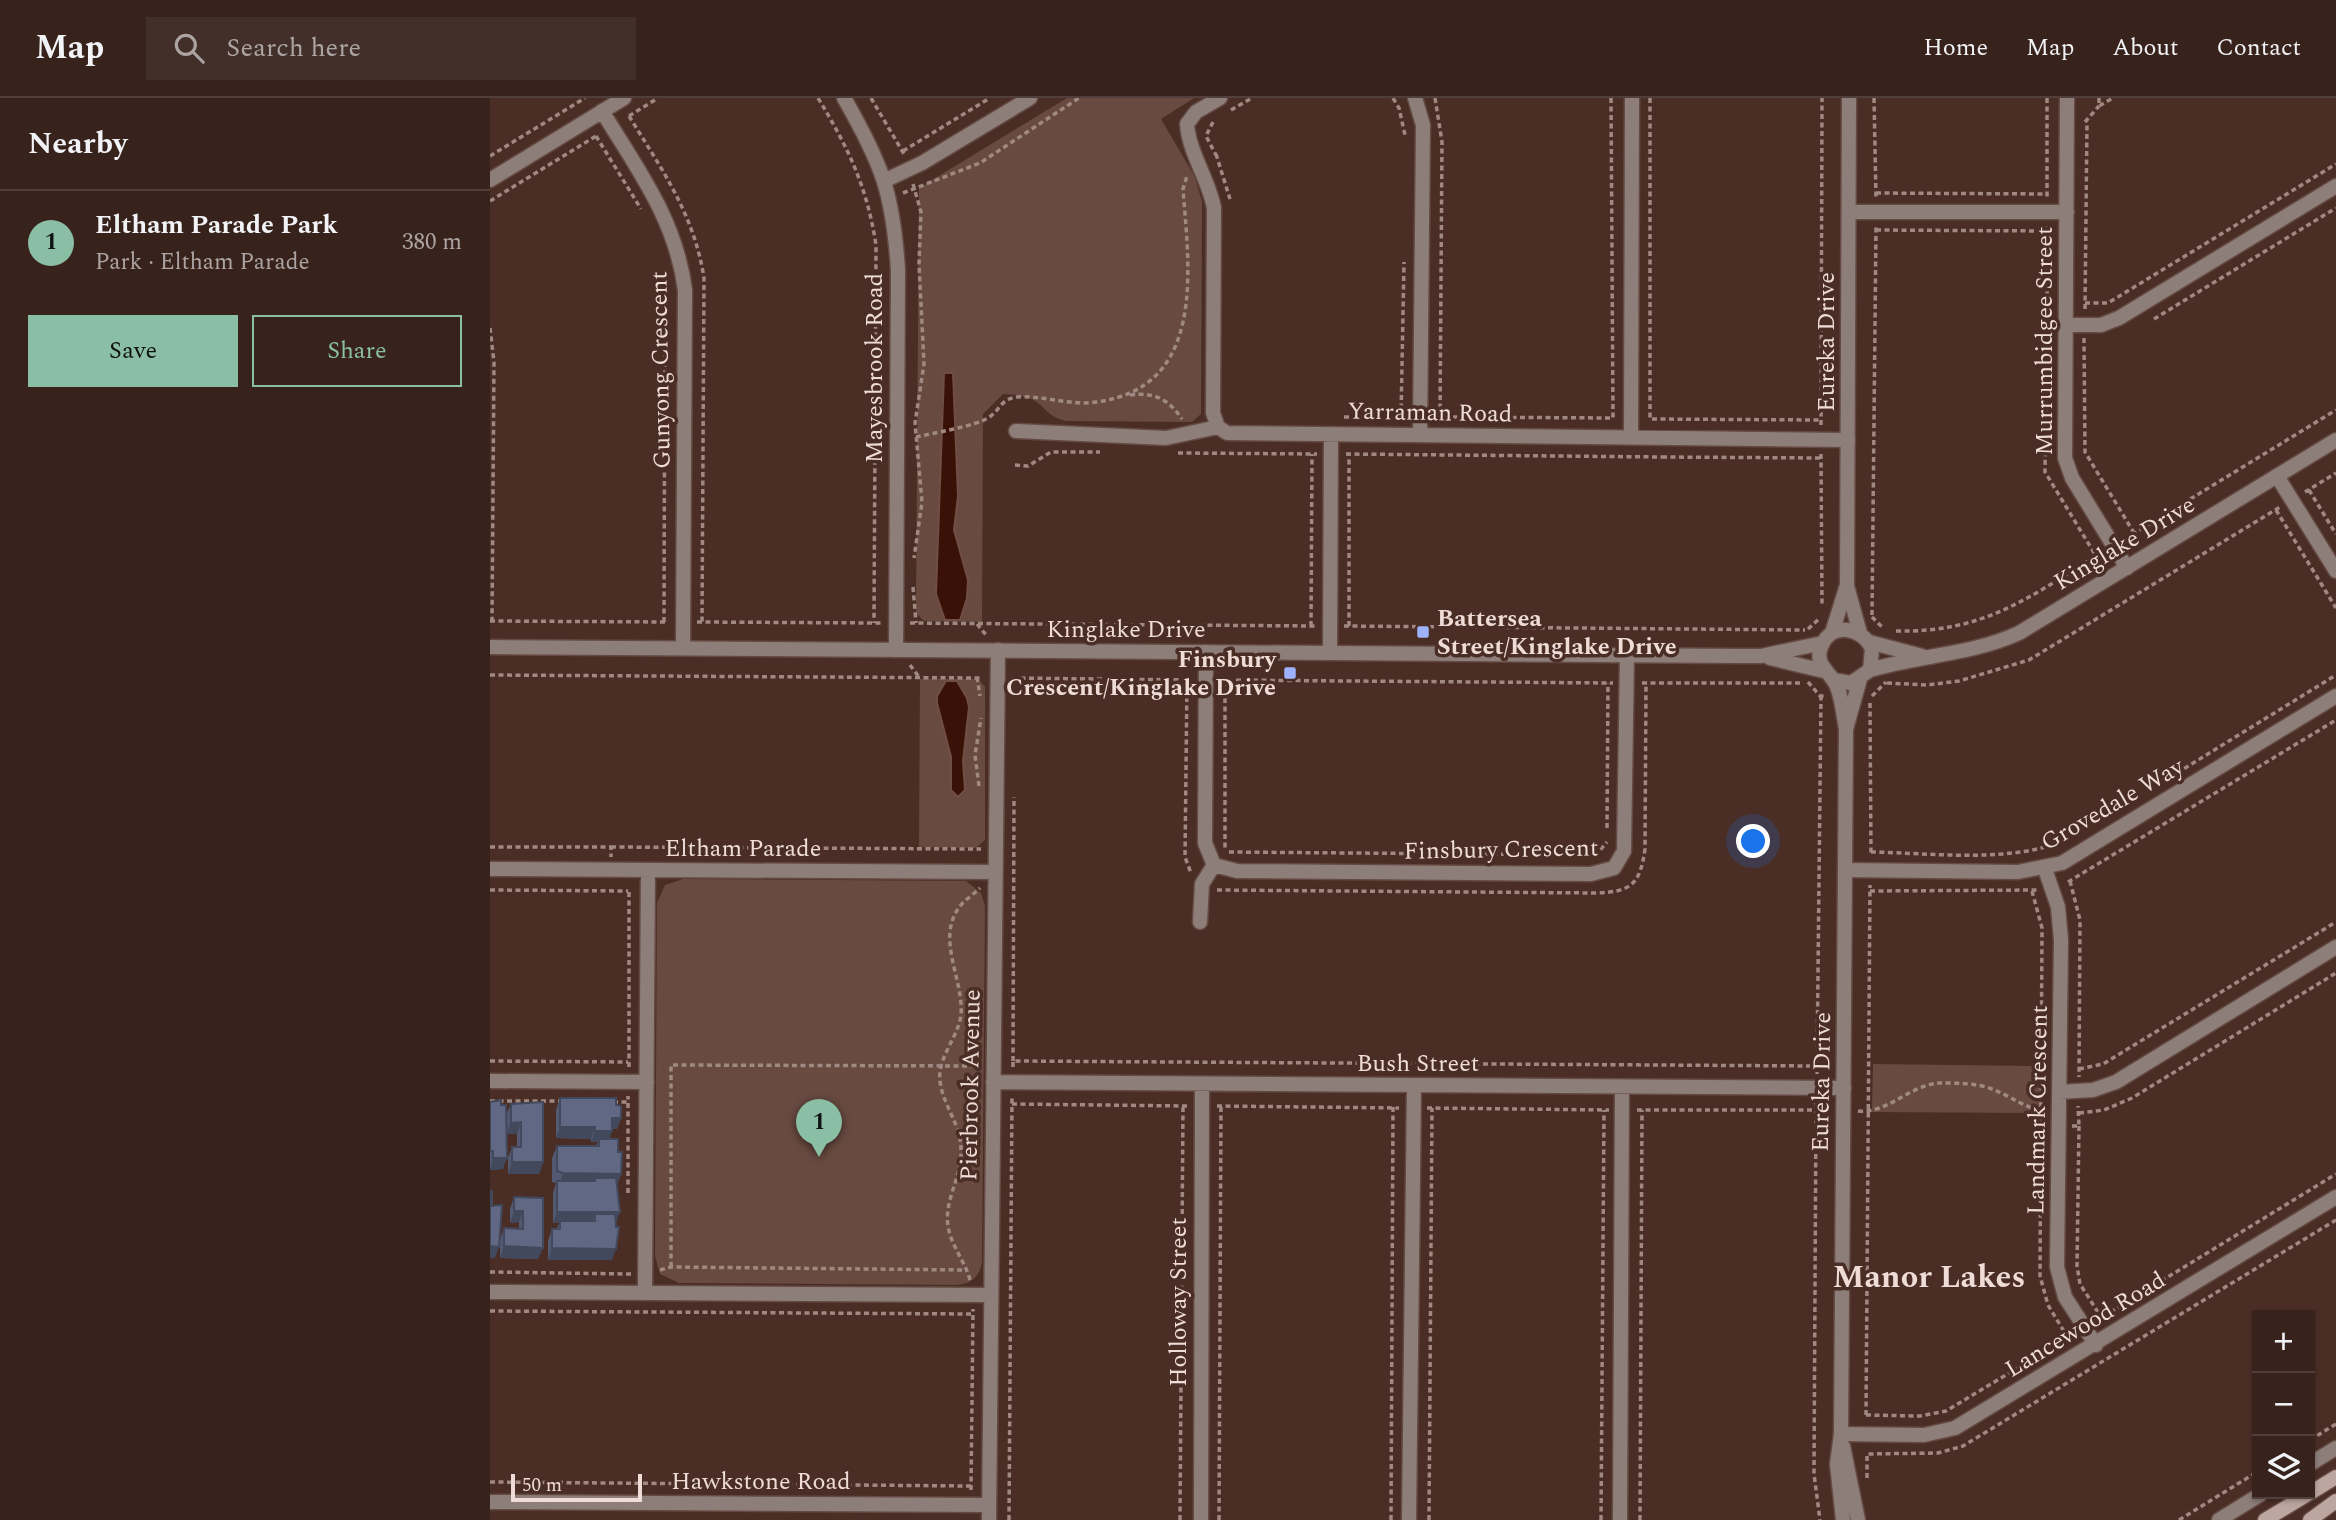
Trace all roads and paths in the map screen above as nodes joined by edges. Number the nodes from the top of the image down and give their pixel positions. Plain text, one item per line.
1 (585, 98) edge
2 (624, 98) edge
3 (658, 98) edge
4 (818, 98) edge
5 (844, 98) edge
6 (871, 98) edge
7 (990, 98) edge
8 (1030, 98) edge
9 (1079, 98) edge
10 (1220, 98) edge
11 (1251, 98) edge
12 (1393, 98) edge
13 (1415, 98) edge
14 (1435, 98) edge
15 (1632, 98) edge
16 (1650, 98) edge
17 (1822, 98) edge
18 (1849, 98) edge
19 (1874, 98) edge
20 (2047, 98) edge
21 (2067, 98) edge
22 (2099, 98) edge
23 (2113, 98) edge
24 (1072, 100) edge
25 (603, 111) junction
26 (612, 127) junction
27 (596, 136) junction
28 (1406, 137) dead end
29 (1216, 154) junction
30 (490, 156) edge
31 (2336, 164) edge
32 (1201, 165) junction
33 (909, 170) junction
34 (490, 180) edge
35 (886, 180) junction
36 (2336, 186) edge
37 (915, 189) junction
38 (1876, 192) junction
39 (2048, 194) junction
40 (890, 197) junction
41 (490, 201) edge
42 (2336, 208) edge
43 (1231, 209) dead end
44 (1849, 212) junction
45 (1876, 212) junction
46 (2048, 212) junction
47 (2067, 212) junction
48 (644, 215) dead end
49 (1875, 230) junction
50 (2048, 231) junction
51 (1404, 253) dead end
52 (665, 272) dead end
53 (2085, 303) dead end
54 (2154, 319) dead end
55 (2066, 325) junction
56 (490, 328) edge
57 (1124, 396) junction
58 (2336, 410) edge
59 (1335, 417) dead end
60 (1401, 417) junction
61 (1420, 417) junction
62 (1440, 417) junction
63 (1612, 418) dead end
64 (1822, 420) junction
65 (1218, 427) junction
66 (1016, 431) dead end
67 (1195, 434) junction
68 (1331, 434) junction
69 (1420, 435) junction
70 (916, 437) junction
71 (1631, 437) junction
72 (1821, 439) junction
73 (1848, 440) junction
74 (2336, 440) edge
75 (1312, 454) dead end
76 (1349, 454) dead end
77 (2336, 473) edge
78 (2277, 476) junction
79 (2309, 490) junction
80 (2292, 500) junction
81 (2276, 510) junction
82 (2336, 534) edge
83 (2113, 546) junction
84 (2096, 556) junction
85 (2127, 568) junction
86 (913, 570) dead end
87 (2336, 571) edge
88 (913, 583) dead end
89 (1847, 586) junction
90 (2336, 608) edge
91 (1854, 617) junction
92 (1872, 617) junction
93 (492, 621) edge
94 (664, 622) dead end
95 (874, 623) dead end
96 (896, 623) junction
97 (916, 623) junction
98 (1311, 626) junction
99 (1331, 626) junction
100 (1349, 626) junction
101 (1807, 630) junction
102 (1865, 637) junction
103 (1827, 638) junction
104 (1886, 639) junction
105 (490, 647) edge
106 (683, 648) junction
107 (1808, 648) junction
108 (896, 650) junction
109 (998, 650) junction
110 (1206, 652) junction
111 (1331, 652) junction
112 (1627, 655) junction
113 (1761, 656) junction
114 (1924, 656) junction
115 (1886, 665) junction
116 (1807, 667) junction
117 (490, 675) edge
118 (1829, 675) junction
119 (1865, 675) junction
120 (2336, 675) edge
121 (977, 677) junction
122 (997, 678) junction
123 (1015, 678) junction
124 (1187, 680) junction
125 (1205, 680) junction
126 (1224, 680) junction
127 (1608, 683) junction
128 (1627, 683) junction
129 (1646, 683) junction
130 (1808, 683) junction
131 (1886, 683) junction
132 (1014, 692) dead end
133 (1821, 696) junction
134 (1839, 696) junction
135 (2336, 696) edge
136 (1863, 697) junction
137 (982, 705) dead end
138 (981, 715) dead end
139 (1846, 729) junction
140 (2170, 777) dead end
141 (1014, 787) dead end
142 (979, 788) dead end
143 (2070, 838) dead end
144 (980, 841) dead end
145 (611, 847) dead end
146 (981, 849) junction
147 (1871, 852) junction
148 (1214, 865) junction
149 (490, 869) edge
150 (2045, 869) junction
151 (648, 870) junction
152 (1845, 870) junction
153 (1871, 871) junction
154 (988, 872) junction
155 (2070, 881) dead end
156 (1202, 884) junction
157 (490, 890) edge
158 (648, 891) junction
159 (1200, 922) dead end
160 (2336, 922) edge
161 (2336, 947) edge
162 (2336, 973) edge
163 (490, 1061) edge
164 (1013, 1061) dead end
165 (629, 1062) dead end
166 (942, 1066) junction
167 (993, 1066) junction
168 (1817, 1066) dead end
169 (2079, 1069) junction
170 (490, 1081) edge
171 (647, 1082) junction
172 (993, 1082) junction
173 (1202, 1084) junction
174 (1414, 1086) junction
175 (1622, 1087) junction
176 (1844, 1088) junction
177 (2078, 1091) junction
178 (2059, 1092) junction
179 (490, 1101) edge
180 (573, 1101) edge
181 (601, 1102) edge
182 (628, 1102) dead end
183 (1183, 1106) dead end
184 (1221, 1107) dead end
185 (1393, 1107) dead end
186 (1432, 1108) dead end
187 (1843, 1109) junction
188 (1604, 1110) dead end
189 (1642, 1110) dead end
190 (1816, 1111) dead end
191 (1868, 1112) junction
192 (2078, 1113) junction
193 (2060, 1118) junction
194 (2079, 1126) junction
195 (2336, 1196) edge
196 (671, 1267) junction
197 (967, 1270) junction
198 (490, 1272) edge
199 (645, 1274) junction
200 (490, 1292) edge
201 (645, 1292) junction
202 (973, 1295) junction
203 (991, 1295) junction
204 (490, 1311) edge
205 (973, 1314) junction
206 (2101, 1318) dead end
207 (2096, 1345) junction
208 (1866, 1415) dead end
209 (2336, 1424) edge
210 (1841, 1434) junction
211 (2315, 1437) edge
212 (2336, 1447) edge
213 (2315, 1461) edge
214 (2252, 1475) edge
215 (2336, 1477) edge
216 (490, 1482) edge
217 (971, 1486) junction
218 (2315, 1489) edge
219 (2253, 1499) edge
220 (2299, 1499) edge
221 (2336, 1501) edge
222 (490, 1502) edge
223 (971, 1505) junction
224 (989, 1513) edge
225 (1180, 1520) edge
226 (1200, 1520) edge
227 (1219, 1520) edge
228 (1391, 1520) edge
229 (1409, 1520) edge
230 (1429, 1520) edge
231 (1601, 1520) edge
232 (1619, 1520) edge
233 (1640, 1520) edge
234 (1843, 1520) edge
235 (1858, 1520) edge
236 (2179, 1520) edge
237 (2219, 1520) edge
238 (2265, 1520) edge
239 (2310, 1520) edge

1 - 30 path
2 - 25 street
3 - 26 path
4 - 95 path
5 - 35 street, Mayesbrook Road
6 - 7 path
8 - 33 street
9 - 24 path
10 - 32 street
11 - 29 path
12 - 28 path
13 - 61 street
14 - 62 path
15 - 71 street
16 - 64 path
17 - 64 path
18 - 44 street, Eureka Drive
19 - 38 path
20 - 39 path
21 - 47 street, Murrumbidgee Street
22 - 23 path
24 - 37 path
25 - 26 street, Gunyong Crescent
25 - 34 street
26 - 27 path
26 - 106 street, Gunyong Crescent
27 - 41 path
27 - 48 path
29 - 32 path
29 - 43 path
31 - 53 path
32 - 57 path
32 - 65 street
33 - 35 street
33 - 37 path
35 - 40 street, Mayesbrook Road
36 - 55 street
37 - 40 path
37 - 70 path
38 - 39 path
38 - 45 path
39 - 46 path
40 - 96 street, Mayesbrook Road
42 - 54 path
44 - 45 street
44 - 73 street, Eureka Drive
45 - 46 street
45 - 49 path
46 - 47 street
46 - 50 path
47 - 55 street, Murrumbidgee Street
49 - 50 path
49 - 92 path
50 - 84 path
51 - 60 path
52 - 94 path
55 - 83 street, Murrumbidgee Street
56 - 93 path
57 - 67 path
57 - 70 path
58 - 83 path
59 - 60 path
60 - 61 path
61 - 62 path
61 - 69 street
62 - 63 path
64 - 72 path
65 - 67 street, Yarraman Road
65 - 68 street, Yarraman Road
66 - 67 street, Yarraman Road
68 - 69 street, Yarraman Road
68 - 99 street
69 - 71 street, Yarraman Road
70 - 86 path
71 - 72 street, Yarraman Road
72 - 73 street, Yarraman Road
72 - 101 path
73 - 89 street, Eureka Drive
74 - 78 street, Kinglake Drive
75 - 98 path
76 - 100 path
77 - 79 path
78 - 80 street
78 - 85 street, Kinglake Drive
79 - 80 path
79 - 82 path
80 - 81 path
80 - 87 street
81 - 90 path
81 - 131 path
83 - 84 path
83 - 85 street, Murrumbidgee Street
84 - 104 path
85 - 114 street, Kinglake Drive
88 - 97 path
89 - 91 street, Eureka Drive
89 - 103 street, Eureka Drive
91 - 92 path
91 - 102 street, Eureka Drive
92 - 104 path
96 - 97 path
96 - 108 street, Mayesbrook Road
97 - 98 path
98 - 99 path
99 - 100 path
99 - 111 street
100 - 101 path
101 - 107 path
102 - 103 street
102 - 104 street, Kinglake Drive
102 - 119 street
103 - 107 street, Kinglake Drive
103 - 118 street
104 - 114 street, Kinglake Drive
105 - 106 street, Kinglake Drive
106 - 108 street, Kinglake Drive
107 - 113 street, Kinglake Drive
108 - 109 street, Kinglake Drive
109 - 110 street, Kinglake Drive
109 - 122 street, Pierbrook Avenue
110 - 111 street, Kinglake Drive
110 - 125 street
111 - 112 street, Kinglake Drive
112 - 113 street, Kinglake Drive
112 - 128 street, Finsbury Crescent
113 - 116 street, Kinglake Drive
114 - 115 street, Kinglake Drive
115 - 119 street, Kinglake Drive
115 - 131 path
116 - 118 street, Kinglake Drive
116 - 130 path
117 - 121 path
118 - 119 street
118 - 134 street, Eureka Drive
119 - 136 street, Eureka Drive
120 - 140 path
121 - 122 path
121 - 137 path
122 - 123 path
122 - 154 street, Pierbrook Avenue
123 - 124 path
123 - 132 path
124 - 125 path
124 - 156 path
125 - 126 path
125 - 148 street
126 - 127 path
126 - 127 path
127 - 128 path
128 - 129 path
128 - 148 street, Finsbury Crescent
129 - 130 path
129 - 156 path
130 - 133 path
131 - 136 path
133 - 134 path
133 - 168 path
134 - 139 street, Eureka Drive
135 - 150 street, Grovedale Way
136 - 139 street, Eureka Drive
136 - 147 path
138 - 142 path
139 - 152 street, Eureka Drive
141 - 164 path
143 - 147 path
144 - 146 path
145 - 146 path
146 - 154 path
147 - 153 path
148 - 156 street
149 - 151 street, Eltham Parade
150 - 153 street, Grovedale Way
150 - 178 street, Landmark Crescent
151 - 154 street, Eltham Parade
151 - 158 street
152 - 153 street, Grovedale Way
152 - 176 street, Eureka Drive
153 - 191 path
154 - 166 path
154 - 167 street, Pierbrook Avenue
155 - 169 path
156 - 159 street
157 - 158 path
158 - 171 street
160 - 169 path
161 - 177 street
162 - 192 path
163 - 165 path
166 - 167 path
166 - 196 path
166 - 197 path
167 - 172 street, Pierbrook Avenue
169 - 177 path
170 - 171 street
171 - 199 street
172 - 173 street, Bush Street
172 - 203 street, Pierbrook Avenue
173 - 174 street, Bush Street
173 - 226 street, Holloway Street
174 - 175 street, Bush Street
174 - 229 street
175 - 176 street, Bush Street
175 - 232 street
176 - 187 street, Eureka Drive
177 - 178 street
177 - 192 path
178 - 193 street, Landmark Crescent
179 - 180 path
181 - 182 path
183 - 225 path
184 - 227 path
185 - 228 path
186 - 230 path
187 - 190 path
187 - 191 path
187 - 210 street, Eureka Drive
188 - 231 path
189 - 233 path
191 - 193 path
191 - 208 path
192 - 194 path
193 - 194 path
193 - 207 street, Landmark Crescent
194 - 206 path
195 - 207 street, Lancewood Road
196 - 197 path
196 - 199 path
197 - 202 path
198 - 199 path
199 - 201 street
200 - 201 street
201 - 202 street
202 - 203 street
202 - 205 path
203 - 224 street, Pierbrook Avenue
204 - 205 path
205 - 217 path
207 - 210 street, Lancewood Road
209 - 211 path
210 - 234 street, Eureka Drive
210 - 235 street, Eureka Drive
212 - 213 street
214 - 236 path
215 - 218 main road
216 - 217 path
217 - 223 path
219 - 237 street
220 - 238 main road
221 - 239 main road
222 - 223 street, Hawkstone Road
223 - 224 street, Hawkstone Road

